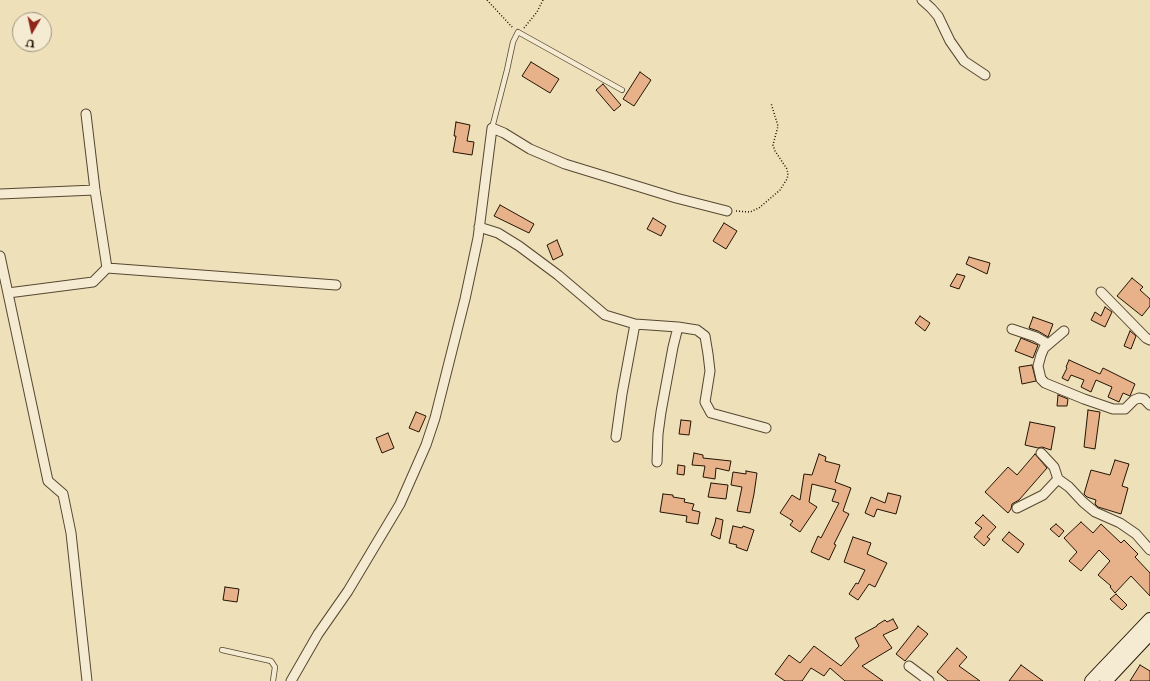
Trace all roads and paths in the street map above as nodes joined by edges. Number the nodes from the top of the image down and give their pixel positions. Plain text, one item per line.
1 (487, 0) edge
2 (543, 0) edge
3 (922, 0) edge
4 (518, 32) junction
5 (985, 75) dead end
6 (622, 90) dead end
7 (772, 103) dead end
8 (86, 114) dead end
9 (492, 128) junction
10 (95, 190) junction
11 (0, 194) edge
12 (727, 211) joint
13 (479, 227) junction
14 (0, 256) edge
15 (107, 268) junction
16 (336, 285) dead end
17 (1101, 292) dead end
18 (8, 293) junction
19 (635, 324) junction
20 (678, 327) junction
21 (1012, 329) dead end
22 (1064, 331) dead end
23 (1150, 340) edge
24 (1048, 344) junction
25 (1150, 405) edge
26 (766, 428) dead end
27 (616, 437) dead end
28 (1041, 453) dead end
29 (657, 462) dead end
30 (1058, 479) junction
31 (1017, 508) dead end
32 (1150, 550) edge
33 (1150, 619) edge
34 (1150, 634) edge
35 (222, 650) dead end
36 (908, 666) dead end
37 (86, 681) edge
38 (272, 681) edge
39 (291, 681) edge
40 (929, 681) edge
41 (1091, 681) edge
42 (1106, 681) edge

1 - 4 path
2 - 4 path
3 - 5 street
4 - 6 lane
4 - 9 lane
7 - 12 path
8 - 10 street
9 - 12 street
9 - 13 street
10 - 11 street
10 - 15 street
13 - 19 street
13 - 39 street
14 - 18 street
15 - 16 street
15 - 18 street
17 - 23 street
18 - 37 street
19 - 20 street
19 - 27 street
20 - 26 street
20 - 29 street
21 - 24 street
22 - 24 street
24 - 25 street
28 - 30 street
30 - 31 street
30 - 32 street
33 - 41 main road
34 - 42 main road
35 - 38 lane
36 - 40 street

